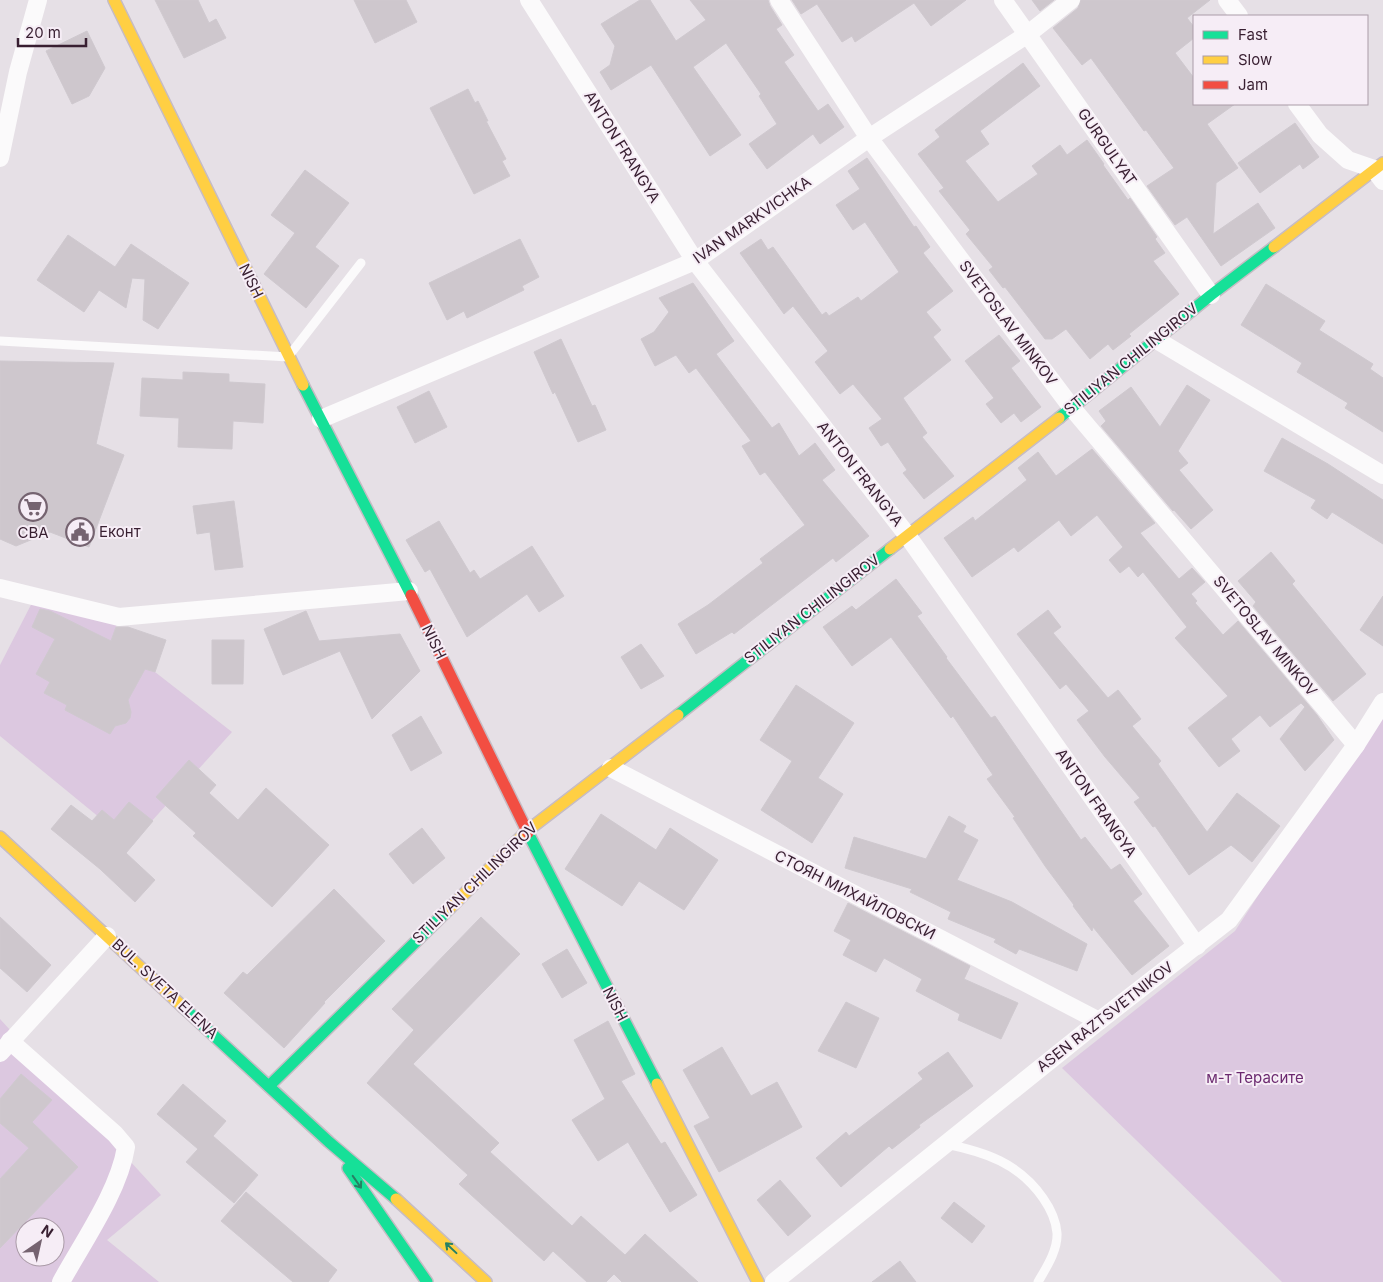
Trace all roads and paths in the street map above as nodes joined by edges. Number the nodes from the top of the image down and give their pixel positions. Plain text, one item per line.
1 (38, 0) edge
2 (114, 0) edge
3 (529, 0) edge
4 (779, 0) edge
5 (1003, 0) edge
6 (1071, 0) edge
7 (1227, 0) edge
8 (1238, 15) edge
9 (1028, 34) junction
10 (1298, 105) edge
11 (869, 138) junction
12 (0, 158) edge
13 (1380, 171) edge
14 (695, 261) junction
15 (361, 264) dead end
16 (1211, 295) junction
17 (1155, 339) junction
18 (0, 341) edge
19 (288, 356) junction
20 (1072, 408) junction
21 (321, 419) junction
22 (1383, 475) edge
23 (907, 535) junction
24 (0, 588) edge
25 (409, 591) junction
26 (1383, 702) edge
27 (1356, 744) junction
28 (611, 768) junction
29 (527, 830) junction
30 (0, 837) edge
31 (108, 936) junction
32 (1197, 946) junction
33 (1099, 1021) junction
34 (5, 1047) edge
35 (269, 1086) junction
36 (329, 1142) junction
37 (946, 1144) junction
38 (61, 1282) edge
39 (427, 1282) edge
40 (486, 1282) edge
41 (758, 1282) edge
42 (774, 1282) edge
43 (1038, 1282) edge

1 - 12 street
2 - 19 street, NISH
3 - 14 street, ANTON FRANGYA
4 - 11 street, SVETOSLAV MINKOV
5 - 9 street, GURGULYAT
6 - 9 street, IVAN MARKVICHKA
7 - 8 street
9 - 11 street, IVAN MARKVICHKA
9 - 16 street, GURGULYAT
10 - 13 street
11 - 14 street, IVAN MARKVICHKA
11 - 20 street, SVETOSLAV MINKOV
13 - 16 street, STILIYAN CHILINGIROV
14 - 21 street, IVAN MARKVICHKA
14 - 23 street, ANTON FRANGYA
15 - 19 lane
16 - 17 street, STILIYAN CHILINGIROV
17 - 20 street, STILIYAN CHILINGIROV
17 - 22 street
18 - 19 lane
19 - 21 street, NISH
20 - 23 street, STILIYAN CHILINGIROV
20 - 27 street, SVETOSLAV MINKOV
21 - 25 street, NISH
23 - 28 street, STILIYAN CHILINGIROV
23 - 32 street, ANTON FRANGYA
24 - 25 street
25 - 29 street, NISH
26 - 27 street, ASEN RAZTSVETNIKOV
27 - 32 street, ASEN RAZTSVETNIKOV
28 - 29 street, STILIYAN CHILINGIROV
28 - 33 street, СТОЯН МИХАЙЛОВСКИ
29 - 35 street, STILIYAN CHILINGIROV
29 - 41 street, NISH
30 - 31 street, BUL. SVETA ELENA
31 - 34 street
31 - 35 street, BUL. SVETA ELENA
32 - 33 street, ASEN RAZTSVETNIKOV
33 - 37 street, ASEN RAZTSVETNIKOV
34 - 38 street
35 - 36 street, BUL. SVETA ELENA
36 -> 39 street, BUL. SVETA ELENA
40 -> 36 street, BUL. SVETA ELENA
37 - 42 street, ASEN RAZTSVETNIKOV
37 - 43 lane

